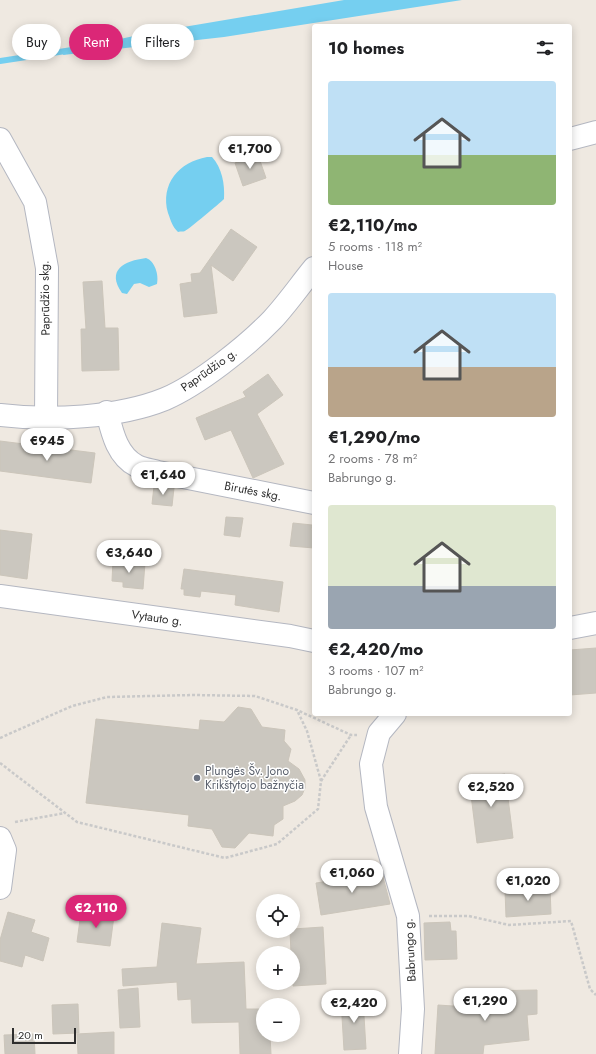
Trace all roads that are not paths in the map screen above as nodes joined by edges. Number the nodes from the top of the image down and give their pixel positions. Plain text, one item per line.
1 (596, 132) edge
2 (572, 138) edge
3 (0, 139) edge
4 (312, 270) edge
5 (107, 412) junction
6 (0, 415) edge
7 (46, 419) junction
8 (312, 504) edge
9 (0, 596) edge
10 (596, 623) edge
11 (572, 628) edge
12 (312, 641) edge
13 (393, 716) edge
14 (7, 830) edge
15 (0, 888) edge
16 (410, 1054) edge

1 - 2 street
3 - 7 street, Paprūdžio skg.
4 - 5 street, Paprūdžio g.
5 - 7 street, Paprūdžio g.
5 - 8 street, Birutės skg.
6 - 7 street, Paprūdžio g.
9 - 12 street, Vytauto g.
10 - 11 street
13 - 16 street, Babrungo g.
14 - 15 street

